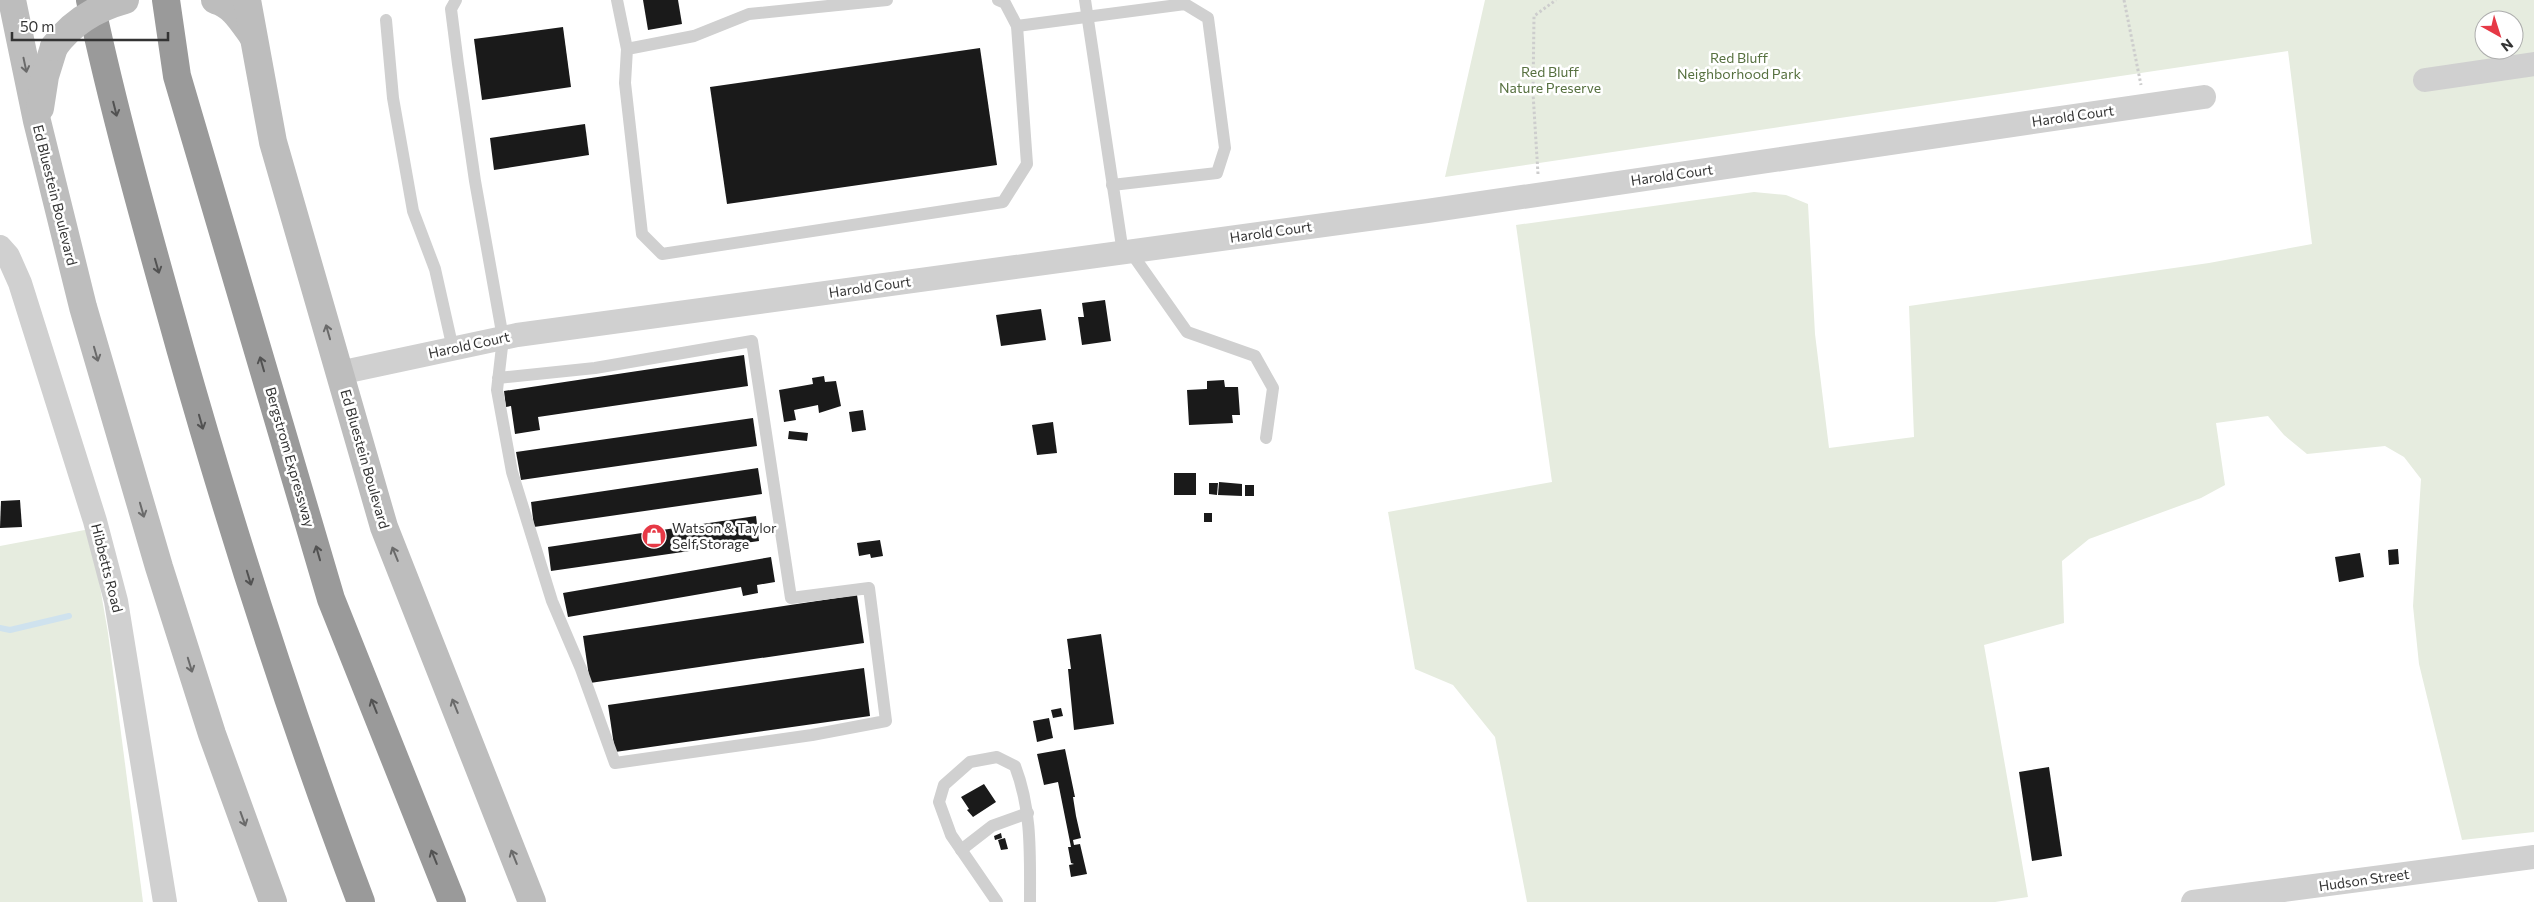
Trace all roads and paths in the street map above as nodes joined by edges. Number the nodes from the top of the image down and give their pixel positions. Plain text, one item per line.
1 (12, 0) edge
2 (90, 0) edge
3 (125, 0) edge
4 (166, 0) edge
5 (456, 0) edge
6 (617, 0) edge
7 (887, 0) edge
8 (998, 0) edge
9 (1085, 0) edge
10 (1556, 0) edge
11 (2124, 0) edge
12 (228, 1) edge
13 (1088, 16) junction
14 (386, 20) dead end
15 (1017, 26) junction
16 (627, 49) junction
17 (2534, 64) edge
18 (2425, 80) dead end
19 (2204, 97) dead end
20 (2146, 105) junction
21 (37, 121) junction
22 (1112, 185) junction
23 (1539, 195) junction
24 (0, 247) edge
25 (1126, 252) junction
26 (503, 338) junction
27 (453, 348) junction
28 (340, 373) junction
29 (498, 378) junction
30 (1266, 438) dead end
31 (1028, 813) junction
32 (961, 850) junction
33 (2534, 857) edge
34 (164, 902) edge
35 (273, 902) edge
36 (361, 902) edge
37 (452, 902) edge
38 (532, 902) edge
39 (997, 902) edge
40 (1030, 902) edge
41 (2194, 902) edge

1 -> 21 main road, Ed Bluestein Boulevard
2 -> 36 highway
3 - 21 main road, bridge
37 -> 4 highway, Bergstrom Expressway
5 - 26 lane
6 - 16 lane
7 - 16 lane
8 - 15 lane
9 - 13 lane
10 - 23 path
11 - 20 path
28 -> 12 main road, Ed Bluestein Boulevard
13 - 15 lane
13 - 22 lane
13 - 22 lane
14 - 27 lane
15 - 16 lane
17 - 18 street
19 - 20 street, Harold Court
20 - 23 street, Harold Court
21 -> 35 main road, Ed Bluestein Boulevard
22 - 25 lane
23 - 25 street, Harold Court
24 - 34 street, Hibbetts Road
25 - 26 street, Harold Court
25 - 30 lane
26 - 27 street, Harold Court
26 - 29 lane
27 - 28 street, Harold Court
38 -> 28 main road, Ed Bluestein Boulevard
29 - 29 lane
31 - 32 lane
31 - 32 lane
31 - 40 lane
32 - 39 lane
33 - 41 street, Hudson Street

